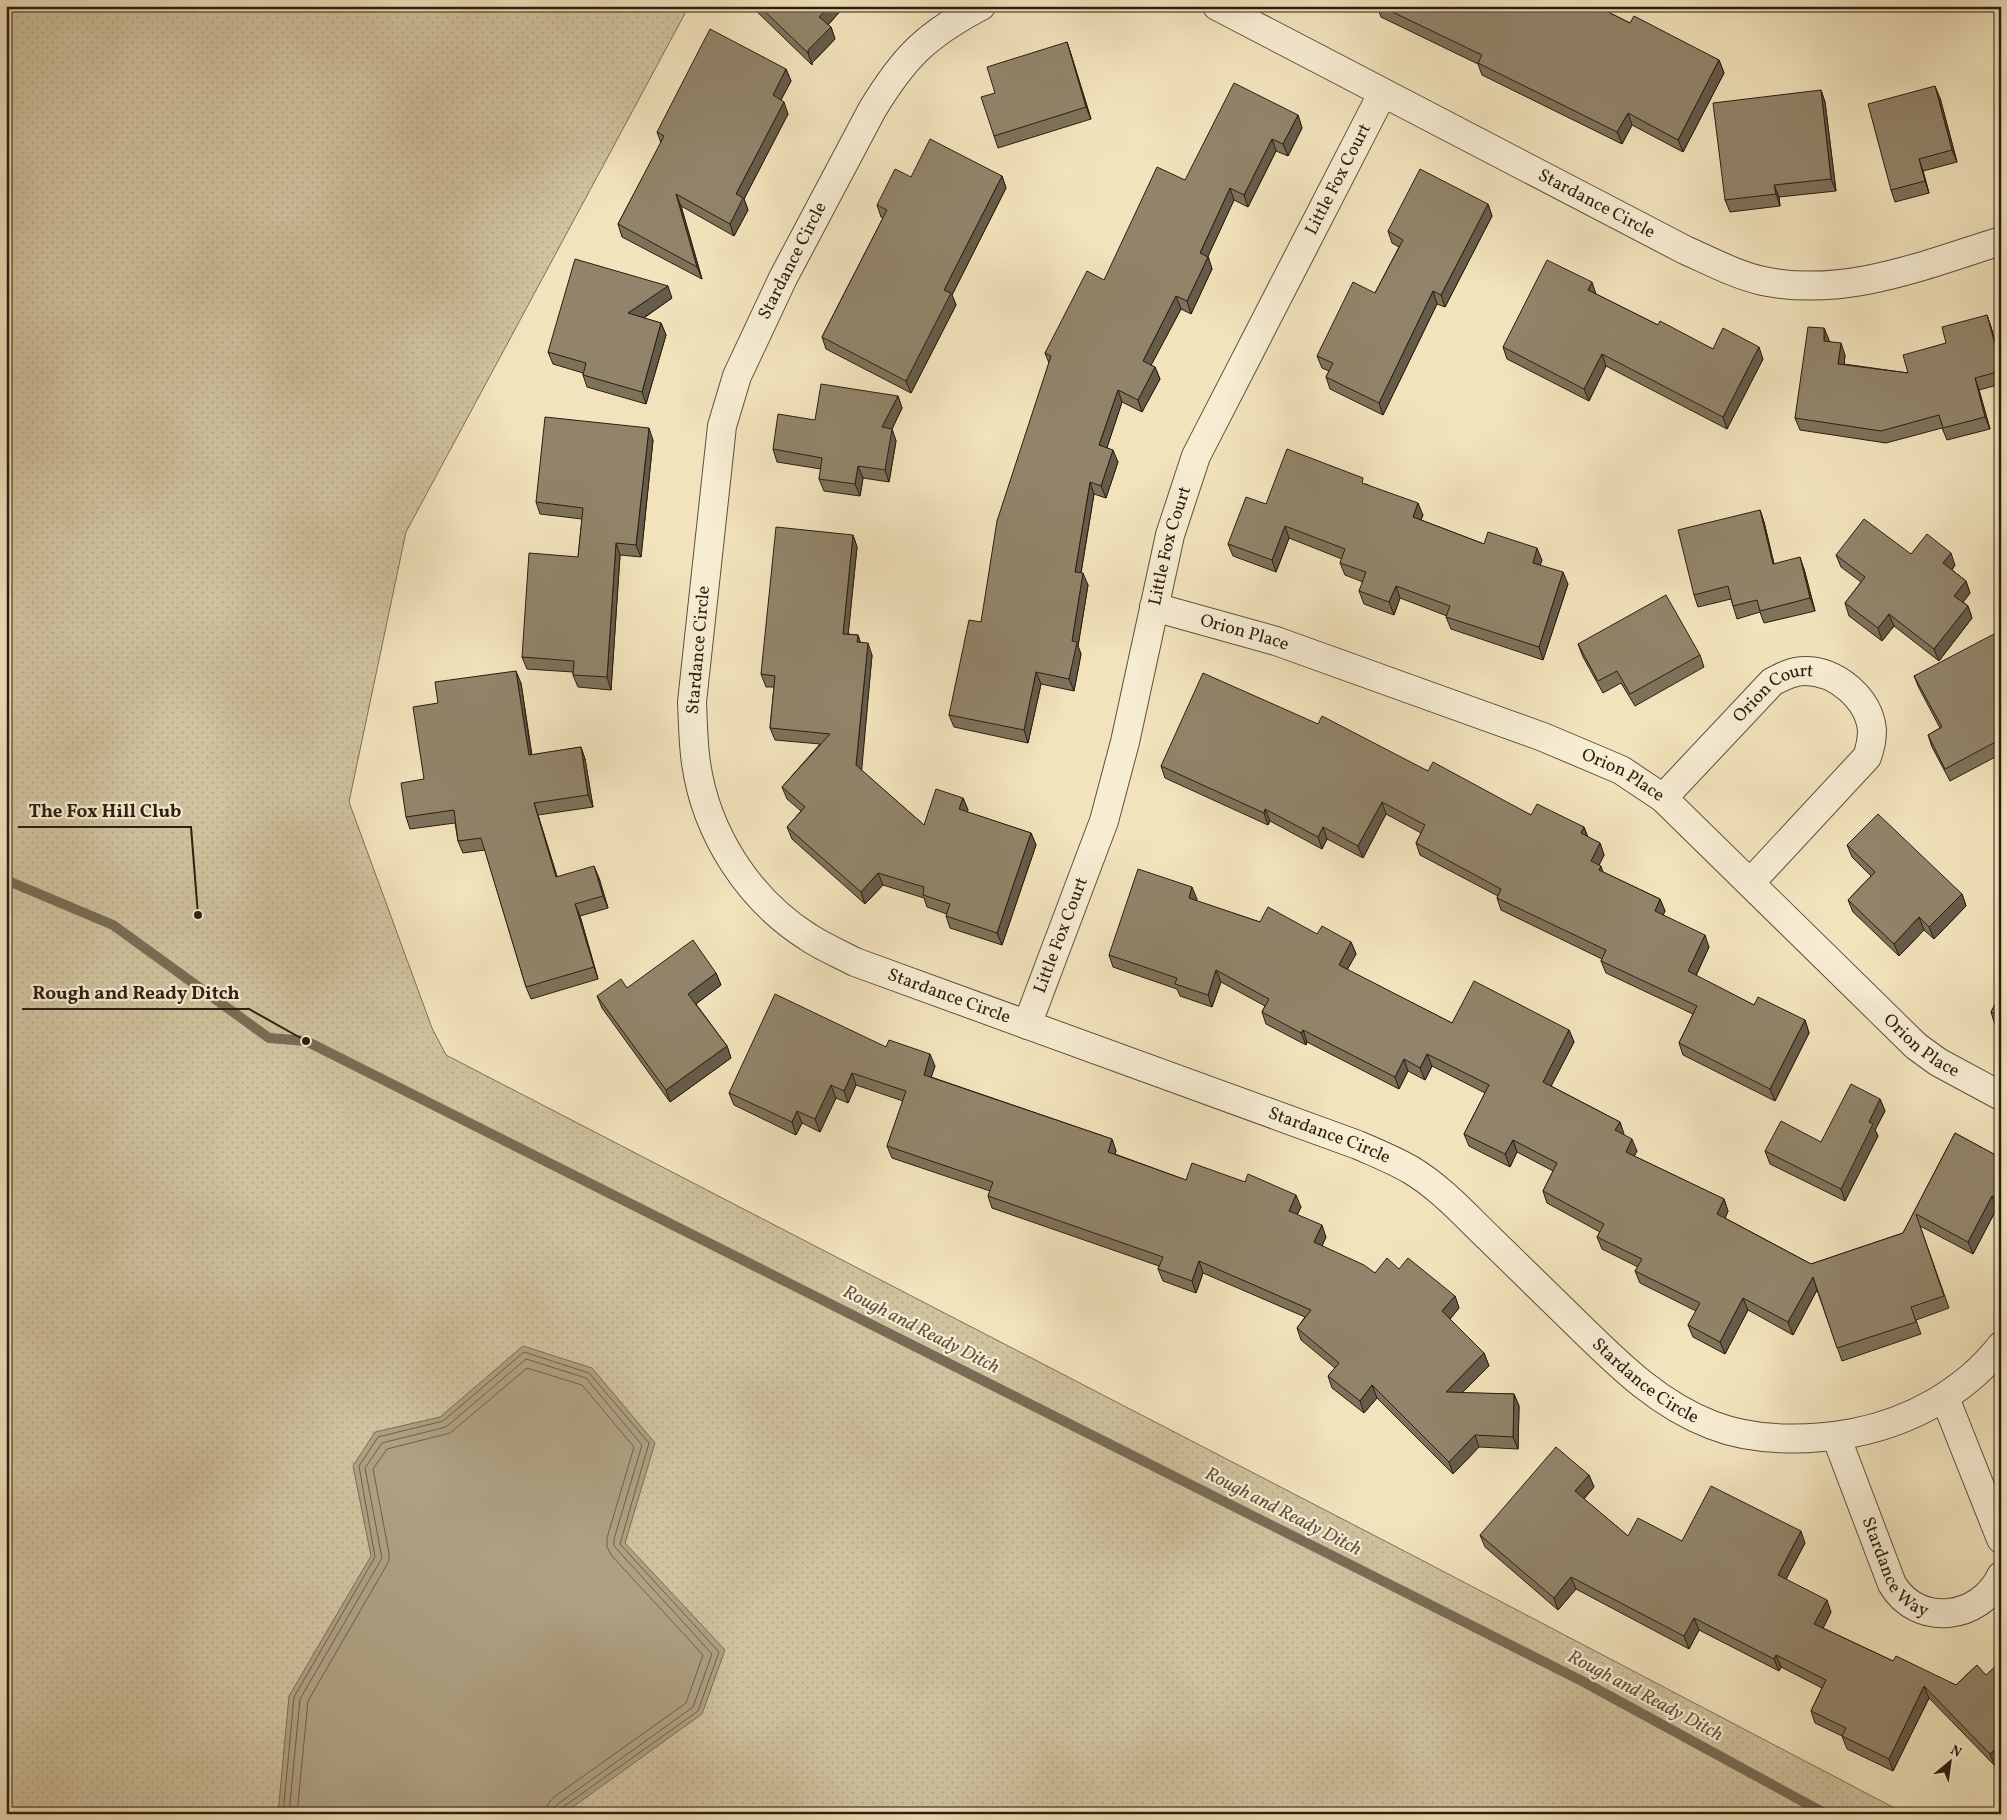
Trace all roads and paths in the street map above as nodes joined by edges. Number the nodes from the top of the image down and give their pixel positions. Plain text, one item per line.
1 (981, 6) edge
2 (1217, 6) edge
3 (1382, 94) junction
4 (2001, 241) edge
5 (1154, 607) junction
6 (1663, 798) junction
7 (1750, 883) junction
8 (1027, 1024) junction
9 (2001, 1096) edge
10 (2001, 1346) edge
11 (1945, 1398) junction
12 (1836, 1436) junction
13 (2001, 1538) edge
14 (2001, 1576) edge

1 - 8 street, Stardance Circle
2 - 3 street, Stardance Circle
3 - 4 street, Stardance Circle
3 - 5 street, Little Fox Court
5 - 6 street, Orion Place
5 - 8 street, Little Fox Court
6 - 7 street, Orion Place
6 - 7 street, Orion Court
7 - 9 street, Orion Place
8 - 12 street, Stardance Circle
10 - 11 street, Stardance Circle
11 - 12 street, Stardance Circle
11 - 13 street
12 - 14 street, Stardance Way

